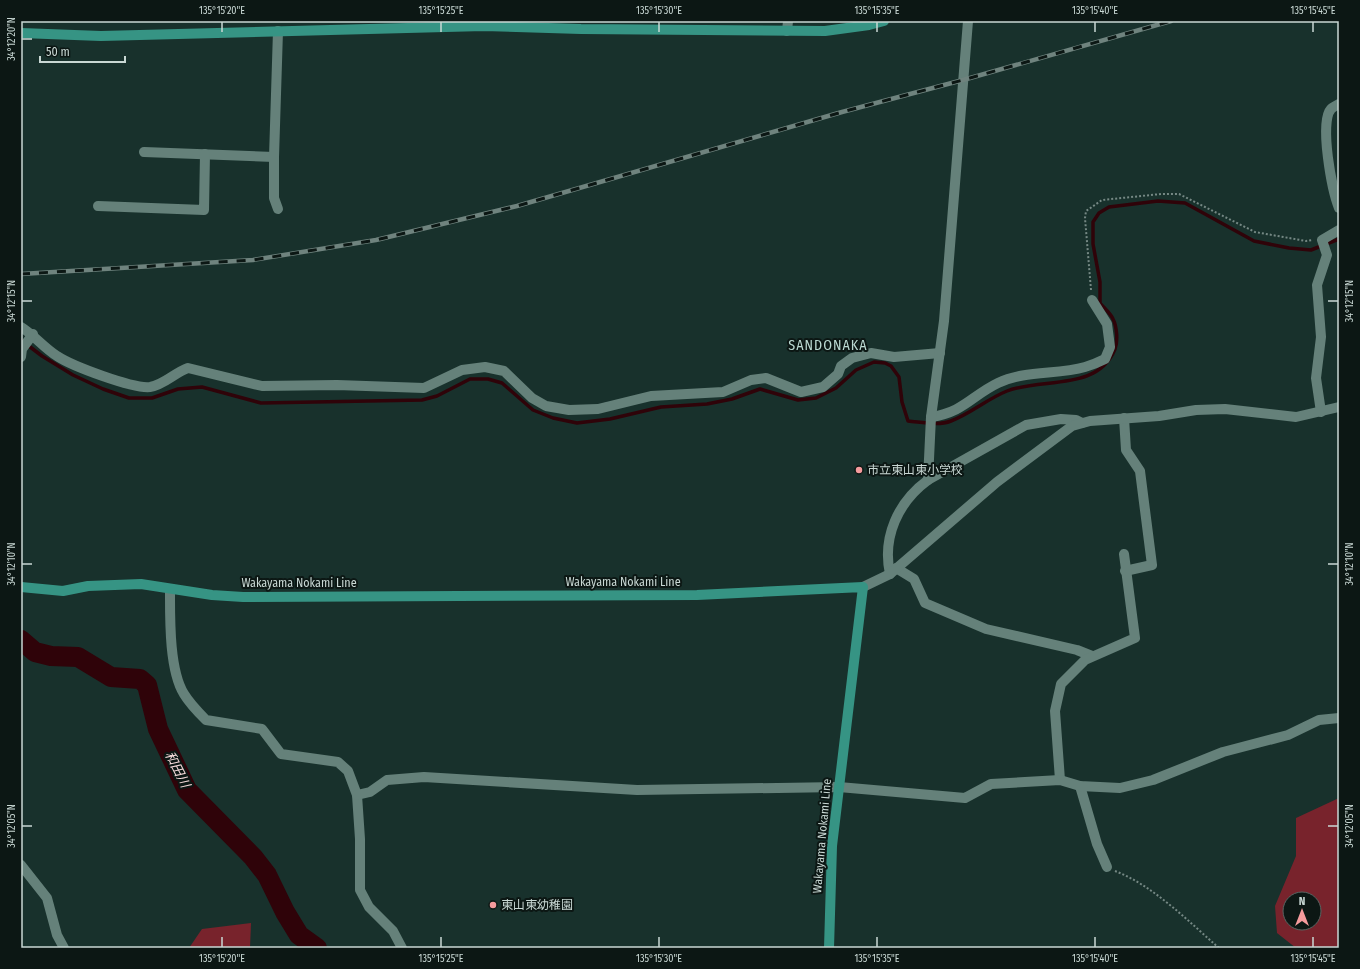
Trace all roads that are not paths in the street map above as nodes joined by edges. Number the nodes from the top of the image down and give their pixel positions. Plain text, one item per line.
1 (884, 21) edge
2 (968, 21) edge
3 (787, 26) edge
4 (278, 31) junction
5 (21, 32) edge
6 (1339, 104) edge
7 (144, 152) dead end
8 (205, 154) junction
9 (274, 157) junction
10 (98, 206) dead end
11 (1339, 208) edge
12 (278, 210) dead end
13 (1339, 230) edge
14 (1092, 300) road end
15 (21, 327) edge
16 (33, 334) junction
17 (940, 353) junction
18 (21, 357) edge
19 (1339, 408) edge
20 (1321, 412) junction
21 (931, 417) junction
22 (1124, 418) junction
23 (1082, 423) junction
24 (928, 480) junction
25 (1124, 554) dead end
26 (893, 571) junction
27 (1125, 571) junction
28 (21, 587) edge
29 (863, 587) junction
30 (170, 589) junction
31 (1092, 656) junction
32 (1339, 718) edge
33 (1060, 780) junction
34 (1080, 786) junction
35 (839, 787) junction
36 (357, 795) junction
37 (21, 865) edge
38 (1107, 867) road end
39 (64, 948) edge
40 (402, 948) edge
41 (829, 948) edge

1 - 3 main road
2 - 17 street
3 - 4 main road
4 - 5 main road
4 - 9 street
6 - 11 street
7 - 8 street
8 - 9 street
8 - 10 street
9 - 12 street
13 - 20 street
14 - 21 street
15 - 16 street
16 - 17 street
16 - 18 street
17 - 21 street
19 - 20 street
20 - 22 street
21 - 24 street
22 - 23 street
22 - 27 street
23 - 24 street
23 - 26 street
24 - 26 street
25 - 27 street
26 - 29 street
26 - 31 street
27 - 31 street
28 - 30 main road, Wakayama Nokami Line
29 - 30 main road, Wakayama Nokami Line
29 - 35 main road, Wakayama Nokami Line
30 - 36 street
31 - 33 street
32 - 34 street
33 - 34 street
33 - 35 street
34 - 38 street
35 - 36 street
35 - 41 main road, Wakayama Nokami Line
36 - 40 street
37 - 39 street

